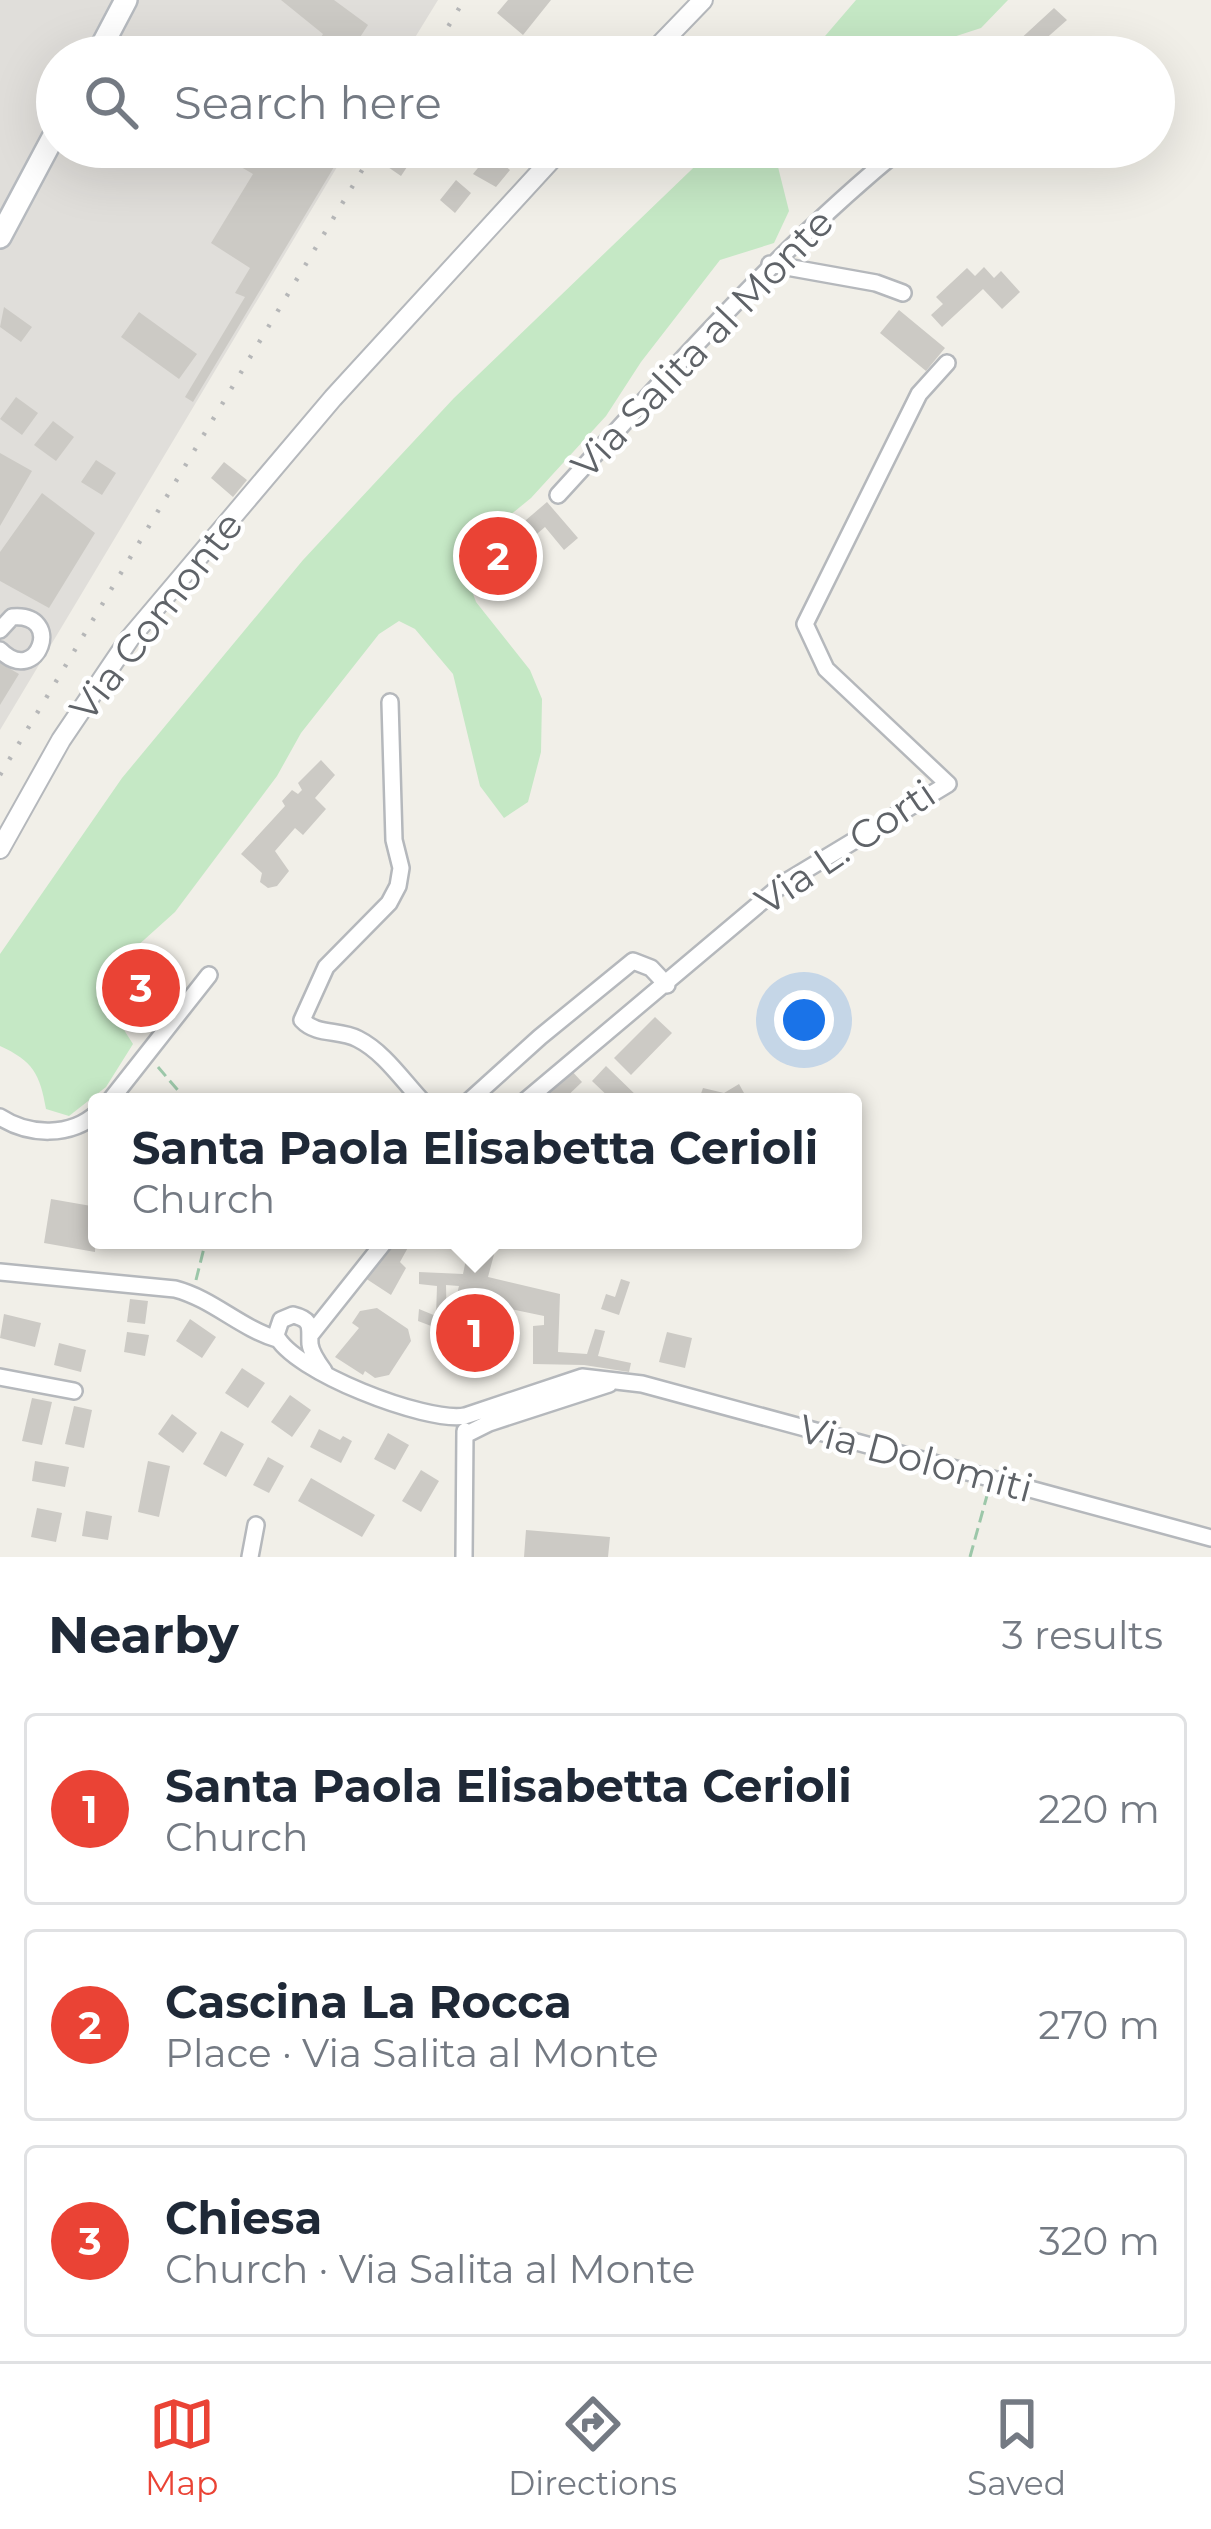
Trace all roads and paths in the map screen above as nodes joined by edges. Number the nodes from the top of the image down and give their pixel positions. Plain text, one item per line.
1 (126, 0) edge
2 (703, 0) edge
3 (106, 36) edge
4 (668, 36) edge
5 (37, 168) edge
6 (544, 168) edge
7 (877, 168) edge
8 (0, 237) edge
9 (770, 264) junction
10 (903, 293) dead end
11 (947, 363) dead end
12 (558, 495) dead end
13 (0, 626) edge
14 (0, 650) edge
15 (390, 702) dead end
16 (0, 849) edge
17 (208, 975) dead end
18 (667, 985) junction
19 (147, 1055) junction
20 (116, 1093) edge
21 (180, 1093) edge
22 (414, 1093) edge
23 (478, 1093) edge
24 (535, 1093) edge
25 (0, 1117) edge
26 (88, 1121) edge
27 (204, 1249) edge
28 (379, 1249) edge
29 (0, 1273) edge
30 (193, 1294) junction
31 (340, 1297) junction
32 (224, 1312) junction
33 (302, 1316) junction
34 (281, 1320) junction
35 (311, 1338) junction
36 (277, 1339) junction
37 (292, 1351) junction
38 (324, 1371) junction
39 (0, 1377) edge
40 (620, 1381) junction
41 (74, 1391) dead end
42 (465, 1416) junction
43 (465, 1436) junction
44 (988, 1490) dead end
45 (256, 1525) dead end
46 (1211, 1538) edge
47 (250, 1557) edge
48 (464, 1557) edge
49 (970, 1557) edge

1 - 3 main road
2 - 4 street
5 - 8 main road
6 - 16 street, Via Comonte
7 - 9 street, Via Salita al Monte
9 - 10 street
9 - 12 street, Via Salita al Monte
11 - 18 street, Via L. Corti
13 - 14 street
15 - 22 street
17 - 19 street
18 - 23 street
18 - 24 street, Via L. Corti
19 - 20 street
19 - 21 path
25 - 26 street
27 - 30 path
28 - 31 street
29 - 30 street
30 - 32 street
31 - 33 street
31 - 35 street
32 - 34 street
32 - 36 street
33 - 34 street
33 - 35 street
34 - 36 street
35 - 37 street
35 - 38 street
36 - 37 street
37 - 38 street
38 - 42 street
39 - 41 street
40 - 42 street
40 - 43 street
40 - 46 street, Via Dolomiti
42 - 43 street
43 - 48 street
44 - 49 path
45 - 47 street

